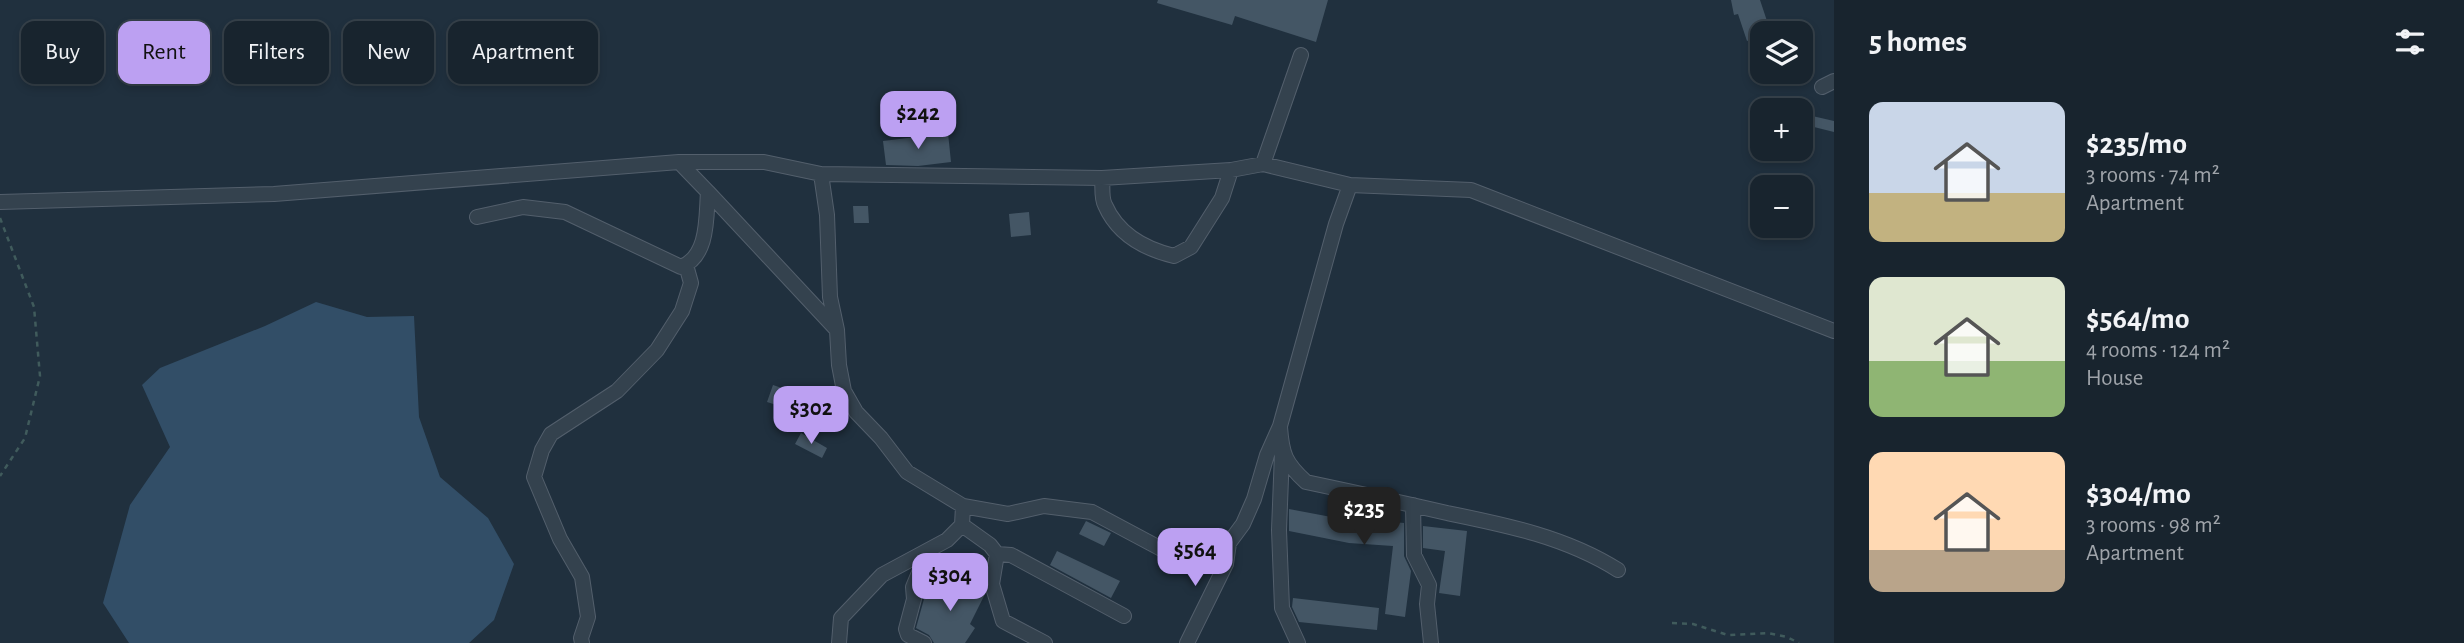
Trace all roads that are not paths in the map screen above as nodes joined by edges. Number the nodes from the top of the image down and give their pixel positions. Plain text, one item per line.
1 (1301, 55) dead end
2 (679, 162) junction
3 (1263, 164) junction
4 (1231, 170) junction
5 (821, 174) junction
6 (1102, 178) junction
7 (1350, 185) junction
8 (708, 192) junction
9 (0, 202) edge
10 (477, 217) dead end
11 (686, 265) junction
12 (837, 330) junction
13 (1834, 331) edge
14 (1280, 426) junction
15 (1282, 453) junction
16 (1413, 505) junction
17 (963, 506) junction
18 (962, 525) junction
19 (1229, 543) junction
20 (928, 551) junction
21 (997, 554) junction
22 (1618, 570) dead end
23 (1124, 616) dead end
24 (582, 643) edge
25 (839, 643) edge
26 (924, 643) edge
27 (1045, 643) edge
28 (1188, 643) edge
29 (1298, 643) edge
30 (1431, 643) edge

1 - 3 street
2 - 5 street
2 - 8 street
2 - 9 street
3 - 4 street
3 - 7 street
4 - 6 street
4 - 6 street
5 - 6 street
5 - 12 street
7 - 13 street
7 - 14 street
8 - 11 street
8 - 12 street
10 - 11 street
11 - 24 street
12 - 17 street
14 - 15 street
14 - 19 street
15 - 16 street
15 - 29 street
16 - 22 street
16 - 30 street
17 - 18 street
17 - 19 street
18 - 20 street
18 - 21 street
19 - 28 street
20 - 25 street
20 - 26 street
21 - 23 street
21 - 27 street

